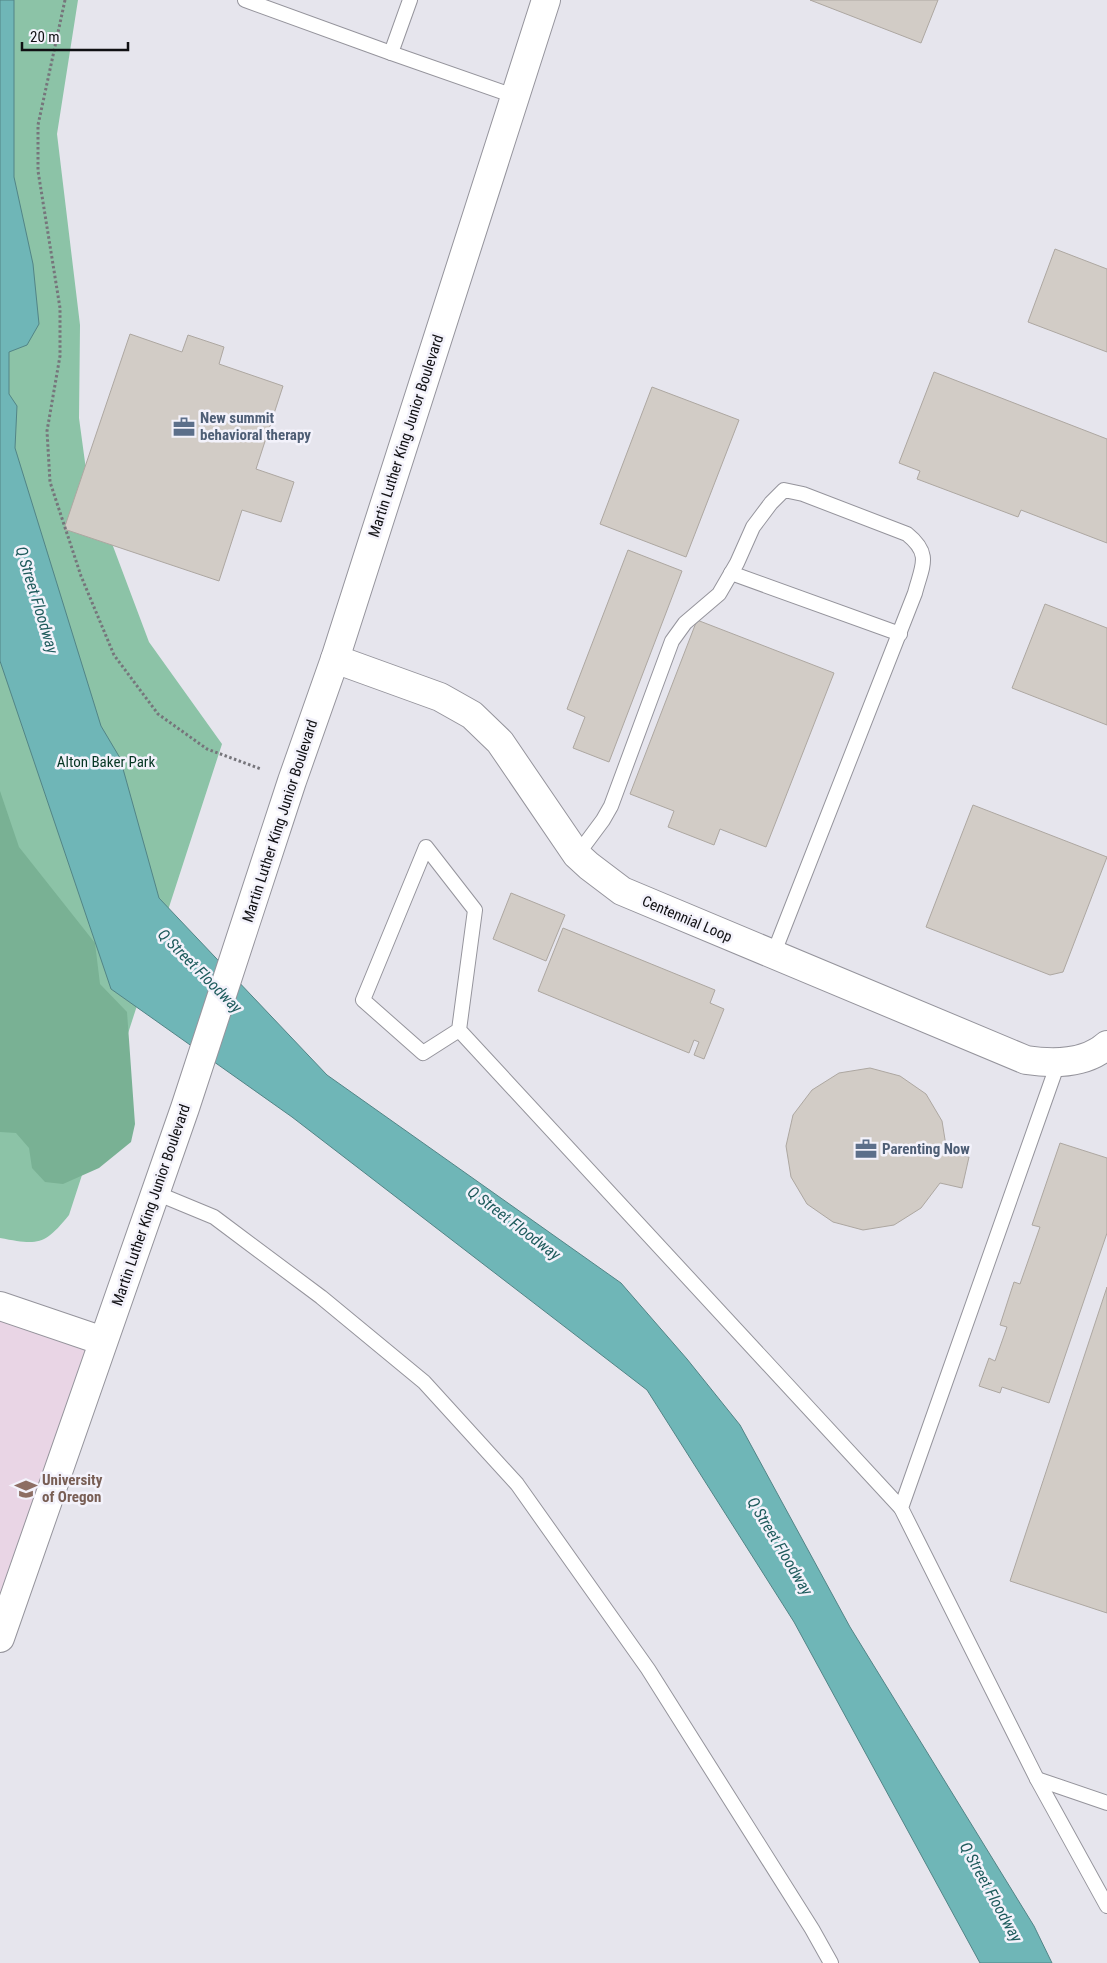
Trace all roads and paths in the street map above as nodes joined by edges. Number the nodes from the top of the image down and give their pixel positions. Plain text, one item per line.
1 (65, 0) edge
2 (246, 0) edge
3 (410, 0) edge
4 (546, 0) edge
5 (391, 53) junction
6 (514, 96) junction
7 (731, 573) junction
8 (900, 634) junction
9 (335, 659) junction
10 (292, 781) junction
11 (578, 854) junction
12 (773, 955) junction
13 (459, 1030) junction
14 (1107, 1045) edge
15 (1058, 1063) junction
16 (156, 1193) junction
17 (0, 1306) edge
18 (103, 1341) junction
19 (901, 1508) junction
20 (0, 1638) edge
21 (1037, 1779) junction
22 (1107, 1803) edge
23 (1107, 1906) edge
24 (831, 1963) edge

1 - 10 path
2 - 5 lane
3 - 5 lane
4 - 6 main road, Martin Luther King Junior Boulevard
5 - 6 lane
6 - 9 main road, Martin Luther King Junior Boulevard
7 - 8 lane
7 - 8 lane
7 - 11 lane
8 - 12 lane
9 - 10 main road, Martin Luther King Junior Boulevard
9 - 11 main road, Centennial Loop
10 - 16 main road, Martin Luther King Junior Boulevard
11 - 12 main road, Centennial Loop
12 - 15 main road, Centennial Loop
13 - 13 lane
13 - 19 lane
14 - 15 main road, Centennial Loop
15 - 19 lane
16 - 18 main road, Martin Luther King Junior Boulevard
16 - 24 lane
17 - 18 main road
18 - 20 main road, Martin Luther King Junior Boulevard
19 - 21 lane
21 - 22 lane
21 - 23 lane

